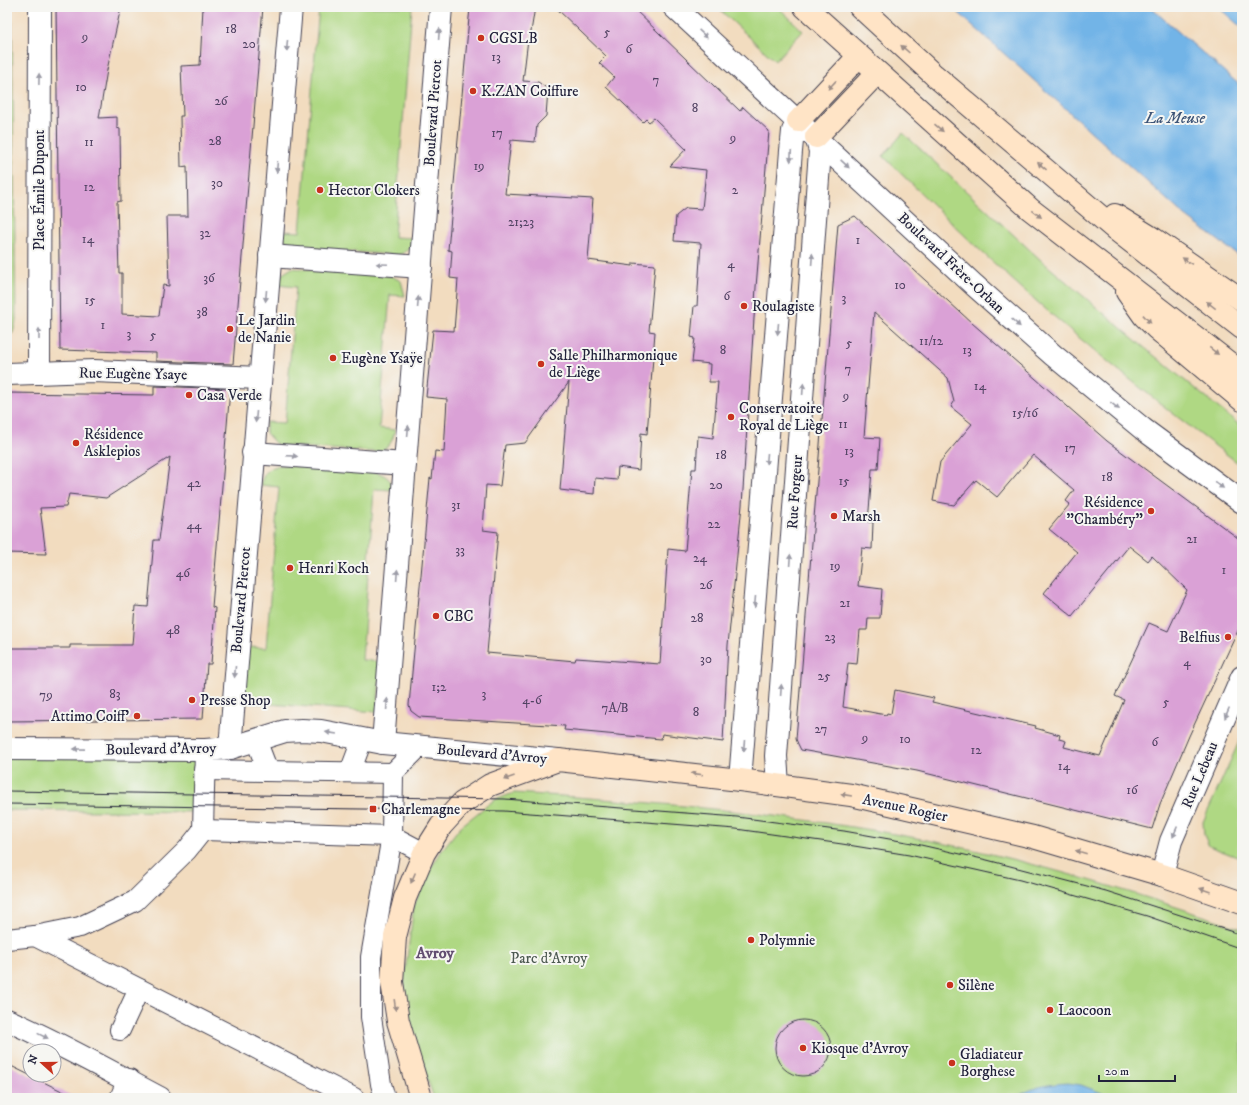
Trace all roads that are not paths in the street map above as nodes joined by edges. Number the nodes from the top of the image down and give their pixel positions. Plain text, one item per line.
1 (40, 7) edge
2 (290, 7) edge
3 (441, 7) edge
4 (674, 7) edge
5 (804, 7) edge
6 (860, 7) edge
7 (858, 57) junction
8 (876, 73) junction
9 (798, 121) junction
10 (816, 137) junction
11 (789, 193) junction
12 (817, 195) junction
13 (1082, 200) junction
14 (270, 256) junction
15 (421, 266) junction
16 (1116, 276) junction
17 (1242, 300) edge
18 (1242, 328) edge
19 (39, 373) junction
20 (1242, 373) edge
21 (7, 374) edge
22 (260, 378) junction
23 (1242, 400) edge
24 (253, 453) junction
25 (406, 464) junction
26 (1242, 502) edge
27 (1242, 677) edge
28 (746, 715) junction
29 (779, 718) junction
30 (256, 740) junction
31 (362, 740) junction
32 (383, 743) junction
33 (418, 747) junction
34 (230, 748) junction
35 (7, 749) edge
36 (204, 760) junction
37 (558, 760) junction
38 (268, 771) junction
39 (350, 772) junction
40 (393, 773) junction
41 (740, 780) junction
42 (778, 785) junction
43 (203, 830) junction
44 (392, 836) junction
45 (424, 853) junction
46 (1162, 875) junction
47 (1242, 903) edge
48 (35, 936) junction
49 (7, 939) edge
50 (139, 989) junction
51 (7, 1020) edge
52 (120, 1030) dead end
53 (125, 1089) edge
54 (424, 1096) edge
55 (160, 1098) edge
56 (354, 1098) edge
57 (385, 1098) edge

19 -> 1 street, Place Émile Dupont
2 -> 14 street, Boulevard Piercot
15 -> 3 street, Boulevard Piercot
4 -> 9 street, Boulevard Frère-Orban
5 - 7 main road
13 -> 6 main road
7 - 8 main road
7 -> 9 main road
8 - 10 main road
8 -> 16 main road
9 - 10 street, Boulevard Frère-Orban
9 -> 11 street, Rue Forgeur
10 - 12 street, Rue Forgeur
10 -> 26 street, Boulevard Frère-Orban
11 - 12 street
11 -> 28 street, Rue Forgeur
29 -> 12 street, Rue Forgeur
17 -> 13 main road
18 -> 13 main road
15 -> 14 street
14 -> 22 street, Boulevard Piercot
25 -> 15 street, Boulevard Piercot
16 -> 20 main road
16 -> 23 main road
19 - 21 street, Rue Eugène Ysaye
19 - 22 street, Rue Eugène Ysaye
22 -> 24 street, Boulevard Piercot
24 -> 25 street
24 -> 34 street, Boulevard Piercot
32 -> 25 street, Boulevard Piercot
27 -> 46 street, Rue Lebeau
28 - 29 street
28 -> 41 street, Rue Forgeur
29 - 42 street, Rue Forgeur
31 -> 30 street, Boulevard d'Avroy
30 - 34 street, Boulevard d'Avroy
30 - 38 street
31 - 32 street, Boulevard d'Avroy
31 - 39 street
32 - 33 street, Boulevard d'Avroy
33 - 37 street, Boulevard d'Avroy
33 - 40 street
34 - 36 street, Boulevard d'Avroy
36 -> 35 street, Boulevard d'Avroy
36 - 38 street
36 - 43 street
41 -> 37 main road, Avenue Rogier
37 -> 45 main road, Boulevard d'Avroy
38 - 39 street
39 - 40 street
40 - 44 street
41 - 42 main road, Avenue Rogier
46 -> 42 main road, Avenue Rogier
43 - 44 street
43 - 48 street
44 - 45 street
44 - 57 street
45 -> 54 main road, Boulevard d'Avroy
47 -> 46 main road, Avenue Rogier
48 - 49 street
48 - 50 street
50 - 52 street
50 - 56 street
51 -> 53 street
53 - 55 street

